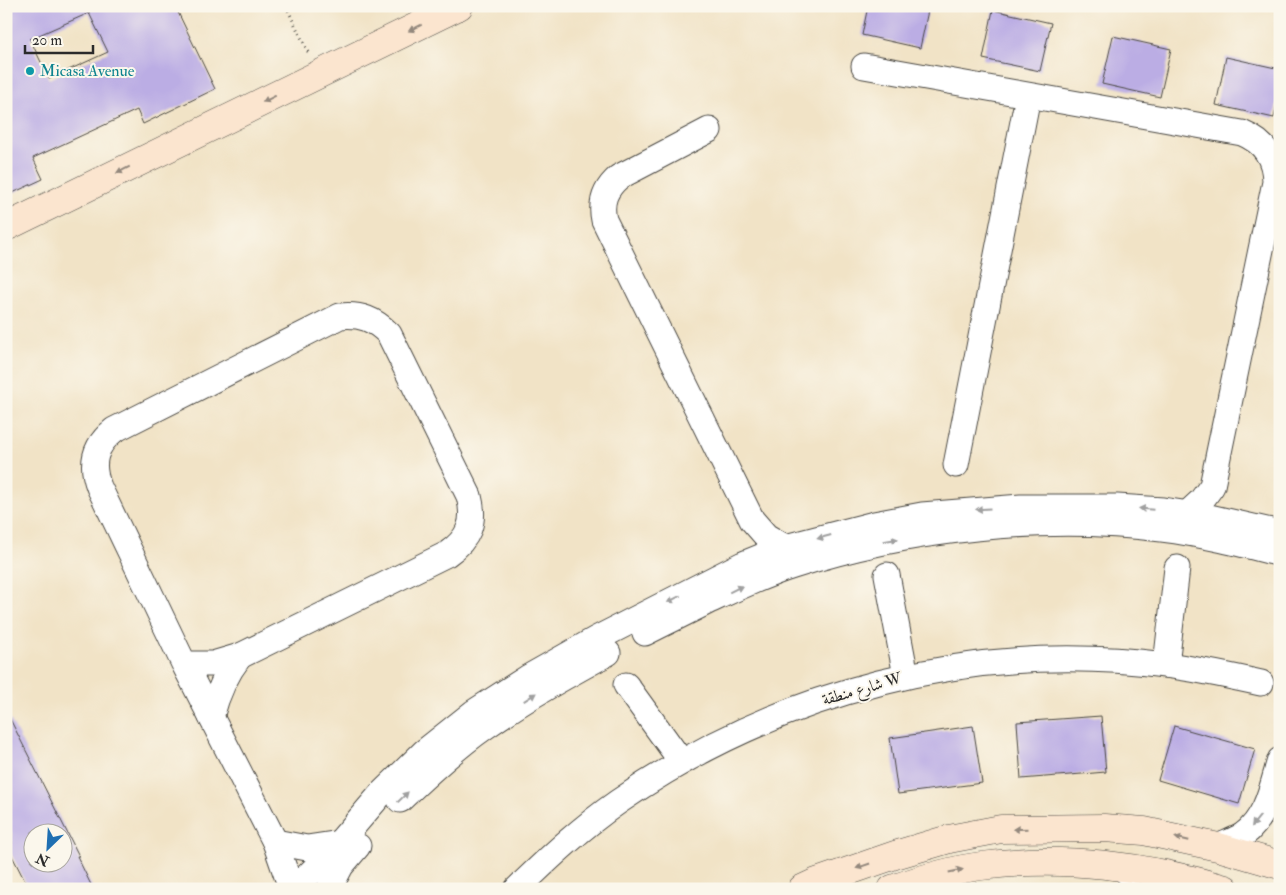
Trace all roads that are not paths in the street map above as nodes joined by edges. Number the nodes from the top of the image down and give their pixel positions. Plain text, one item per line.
1 (459, 6) edge
2 (864, 66) dead end
3 (1028, 96) junction
4 (709, 130) dead end
5 (6, 227) edge
6 (956, 465) dead end
7 (1212, 486) junction
8 (1187, 514) junction
9 (752, 520) junction
10 (1226, 521) junction
11 (1280, 533) edge
12 (786, 547) junction
13 (1280, 554) edge
14 (743, 564) junction
15 (1177, 568) dead end
16 (887, 576) dead end
17 (240, 656) junction
18 (184, 664) junction
19 (1166, 665) junction
20 (906, 676) junction
21 (1261, 683) dead end
22 (626, 685) dead end
23 (211, 717) junction
24 (1280, 760) edge
25 (681, 761) junction
26 (274, 842) junction
27 (340, 843) junction
28 (1218, 847) junction
29 (1280, 865) edge
30 (1104, 866) junction
31 (1187, 884) edge
32 (295, 887) edge
33 (329, 889) edge
34 (516, 889) edge
35 (802, 889) edge
36 (892, 889) edge
37 (1136, 889) edge
38 (1225, 889) edge

1 -> 5 street
2 - 3 street
3 - 6 street
3 - 7 street
4 - 9 street
7 - 8 street
7 - 10 street
8 - 10 street
8 -> 12 street
9 - 12 street
9 - 14 street
10 - 11 street
12 - 14 street
33 -> 13 street
14 -> 27 street
15 - 19 street
16 - 20 street
17 - 18 street
17 - 18 street
17 - 23 street
18 - 23 street
19 - 20 street, شارع منطقة W
19 - 21 street, شارع منطقة W
20 - 25 street, شارع منطقة W
22 - 25 street
23 - 26 street
24 -> 28 street
25 - 34 street, شارع منطقة W
26 - 27 street
26 - 32 street
27 - 32 street
28 - 29 street
28 -> 35 street
30 - 31 street
36 -> 30 street
30 - 37 lane
31 - 38 street

